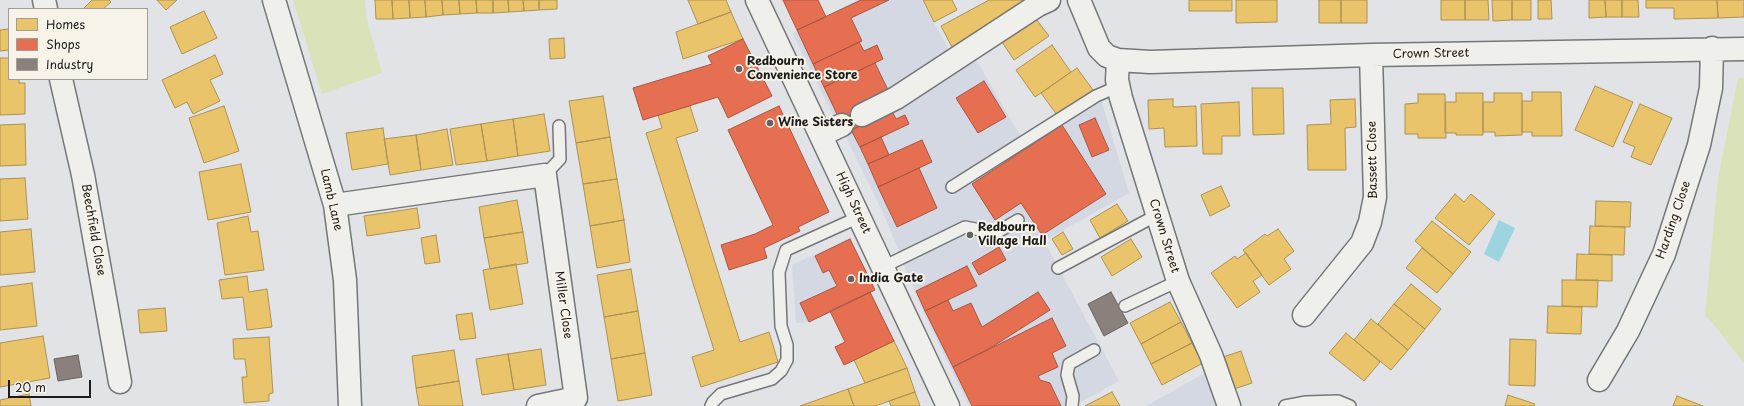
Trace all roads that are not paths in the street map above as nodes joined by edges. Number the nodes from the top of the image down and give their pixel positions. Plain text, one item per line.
1 (274, 0) edge
2 (757, 0) edge
3 (1049, 0) edge
4 (1079, 0) edge
5 (1712, 48) junction
6 (1744, 49) edge
7 (1371, 55) junction
8 (1118, 60) junction
9 (61, 80) edge
10 (1119, 86) junction
11 (862, 115) dead end
12 (842, 125) dead end
13 (559, 126) dead end
14 (821, 135) junction
15 (545, 175) junction
16 (952, 188) dead end
17 (334, 204) junction
18 (1157, 215) junction
19 (859, 217) junction
20 (1018, 220) dead end
21 (882, 267) junction
22 (1058, 268) dead end
23 (1178, 281) junction
24 (1125, 306) dead end
25 (1304, 314) dead end
26 (1094, 350) dead end
27 (1599, 380) dead end
28 (120, 382) dead end
29 (350, 406) edge
30 (538, 406) edge
31 (712, 406) edge
32 (948, 406) edge
33 (1072, 406) edge
34 (1229, 406) edge
35 (1285, 406) edge
36 (1350, 406) edge

1 - 17 street, Lamb Lane
2 - 14 street, High Street
3 - 11 street
4 - 8 street, Crown Street
5 - 6 street, Crown Street
5 - 7 street, Crown Street
5 - 27 street, Harding Close
7 - 8 street, Crown Street
7 - 25 street, Bassett Close
8 - 10 street, Crown Street
9 - 28 street, Beechfield Close
10 - 16 lane
10 - 18 street, Crown Street
12 - 14 street
13 - 15 lane
14 - 19 street, High Street
15 - 17 street
15 - 30 street, Miller Close
17 - 29 street, Lamb Lane
18 - 22 lane
18 - 23 street, Crown Street
19 - 21 street, High Street
19 - 31 lane
20 - 21 lane
21 - 32 street, High Street
23 - 24 lane
23 - 34 street, Crown Street
26 - 33 lane
35 - 36 lane

